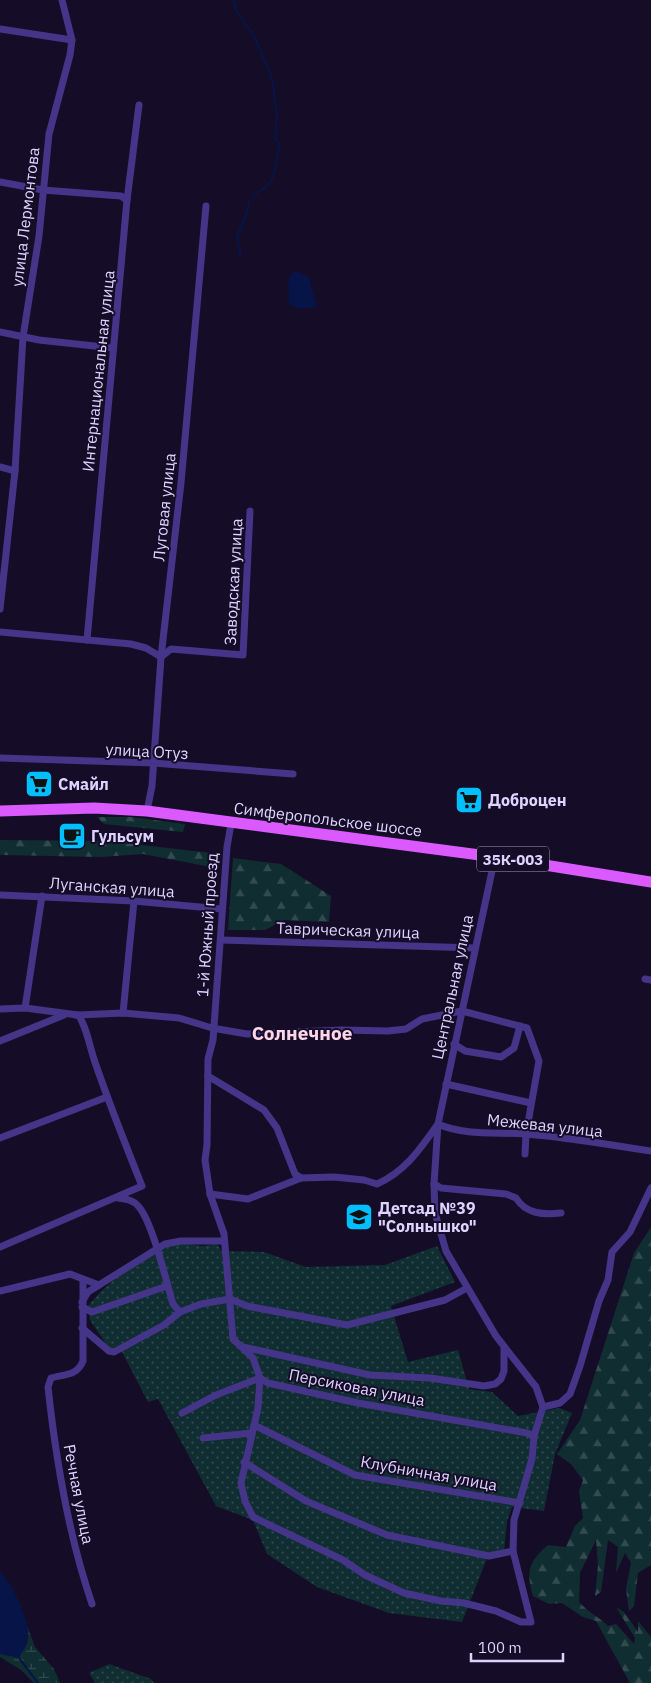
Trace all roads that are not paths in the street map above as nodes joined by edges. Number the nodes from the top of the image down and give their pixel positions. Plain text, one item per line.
1 (62, 0) edge
2 (0, 29) edge
3 (72, 40) junction
4 (139, 105) dead end
5 (0, 182) edge
6 (43, 190) junction
7 (127, 200) junction
8 (206, 206) dead end
9 (0, 332) edge
10 (22, 338) junction
11 (113, 348) junction
12 (0, 467) edge
13 (15, 471) junction
14 (250, 510) dead end
15 (0, 608) edge
16 (0, 632) edge
17 (87, 640) junction
18 (161, 657) junction
19 (0, 758) edge
20 (153, 763) junction
21 (293, 774) dead end
22 (0, 811) edge
23 (148, 812) junction
24 (231, 824) junction
25 (495, 856) junction
26 (651, 882) edge
27 (0, 895) edge
28 (42, 896) junction
29 (134, 901) junction
30 (222, 909) junction
31 (221, 940) junction
32 (474, 948) junction
33 (25, 1008) junction
34 (0, 1009) edge
35 (462, 1010) junction
36 (123, 1013) junction
37 (78, 1015) junction
38 (520, 1026) junction
39 (212, 1028) junction
40 (0, 1041) edge
41 (454, 1044) junction
42 (208, 1076) junction
43 (446, 1084) junction
44 (107, 1097) junction
45 (532, 1103) junction
46 (438, 1124) junction
47 (526, 1134) junction
48 (0, 1138) edge
49 (651, 1151) edge
50 (525, 1154) dead end
51 (302, 1178) junction
52 (434, 1184) junction
53 (651, 1188) edge
54 (210, 1194) junction
55 (115, 1198) junction
56 (561, 1213) dead end
57 (223, 1241) junction
58 (0, 1247) edge
59 (156, 1249) junction
60 (83, 1280) junction
61 (99, 1284) junction
62 (167, 1286) junction
63 (467, 1288) junction
64 (0, 1291) edge
65 (230, 1299) junction
66 (82, 1305) junction
67 (180, 1312) junction
68 (82, 1328) junction
69 (243, 1347) junction
70 (504, 1347) junction
71 (260, 1378) junction
72 (543, 1407) junction
73 (182, 1413) dead end
74 (253, 1429) junction
75 (534, 1436) junction
76 (203, 1438) dead end
77 (244, 1462) junction
78 (520, 1503) junction
79 (513, 1551) junction
80 (92, 1604) dead end

1 - 3 street
2 - 3 street
3 - 6 street, улица Лермонтова
4 - 7 street, Интернациональная улица
5 - 6 street
6 - 7 street
6 - 10 street, улица Лермонтова
7 - 11 street, Интернациональная улица
8 - 18 street, Луговая улица
9 - 10 street
10 - 11 street
10 - 13 street, улица Лермонтова
11 - 17 street, Интернациональная улица
12 - 13 street
13 - 15 street, улица Лермонтова
14 - 18 street, Заводская улица
16 - 17 street
17 - 18 street
18 - 20 street, Луговая улица
19 - 20 street, улица Отуз
20 - 21 street, улица Отуз
20 - 23 street, Луговая улица
22 - 23 main road, Симферопольское шоссе / 35К-003
23 - 24 main road, Симферопольское шоссе / 35К-003
24 - 25 main road, Симферопольское шоссе / 35К-003
24 - 30 street, 1-й Южный проезд
25 - 26 main road, Симферопольское шоссе / 35К-003
25 - 32 street, Центральная улица
27 - 28 street, Луганская улица
28 - 29 street, Луганская улица
28 - 33 street
29 - 30 street, Луганская улица
29 - 36 street
30 - 31 street, 1-й Южный проезд
31 - 32 street, Таврическая улица
31 - 39 street, 1-й Южный проезд
32 - 35 street, Центральная улица
33 - 34 street
33 - 37 street
35 - 38 street
35 - 39 street
35 - 41 street, Центральная улица
36 - 37 street
36 - 39 street
37 - 40 street
37 - 44 street
38 - 41 street
38 - 45 street
39 - 42 street, 1-й Южный проезд
41 - 43 street, Центральная улица
42 - 51 street
42 - 54 street, 1-й Южный проезд
43 - 45 street
43 - 46 street, Центральная улица
44 - 48 street
44 - 55 street
45 - 47 street
46 - 47 street, Межевая улица
46 - 51 street, Центральная улица
46 - 52 street, Центральная улица
47 - 49 street, Межевая улица
47 - 50 street
51 - 54 street, Центральная улица
52 - 56 street
52 - 63 street, Центральная улица
53 - 72 street
54 - 57 street, 1-й Южный проезд
55 - 58 street
55 - 59 street
57 - 59 street
57 - 65 street, 1-й Южный проезд
59 - 61 street
59 - 62 street
60 - 61 street
60 - 64 street
60 - 66 street
61 - 66 street
62 - 66 street
62 - 67 street
63 - 65 street
63 - 70 street, Центральная улица
65 - 67 street
65 - 69 street, 1-й Южный проезд
66 - 68 street
67 - 68 street
68 - 80 street, Речная улица
69 - 70 street
69 - 71 street, 1-й Южный проезд
70 - 72 street, Центральная улица
71 - 73 street
71 - 74 street
71 - 75 street, Персиковая улица
72 - 75 street
74 - 76 street
74 - 77 street
74 - 78 street, Клубничная улица
75 - 78 street
77 - 79 street
77 - 79 street
78 - 79 street

